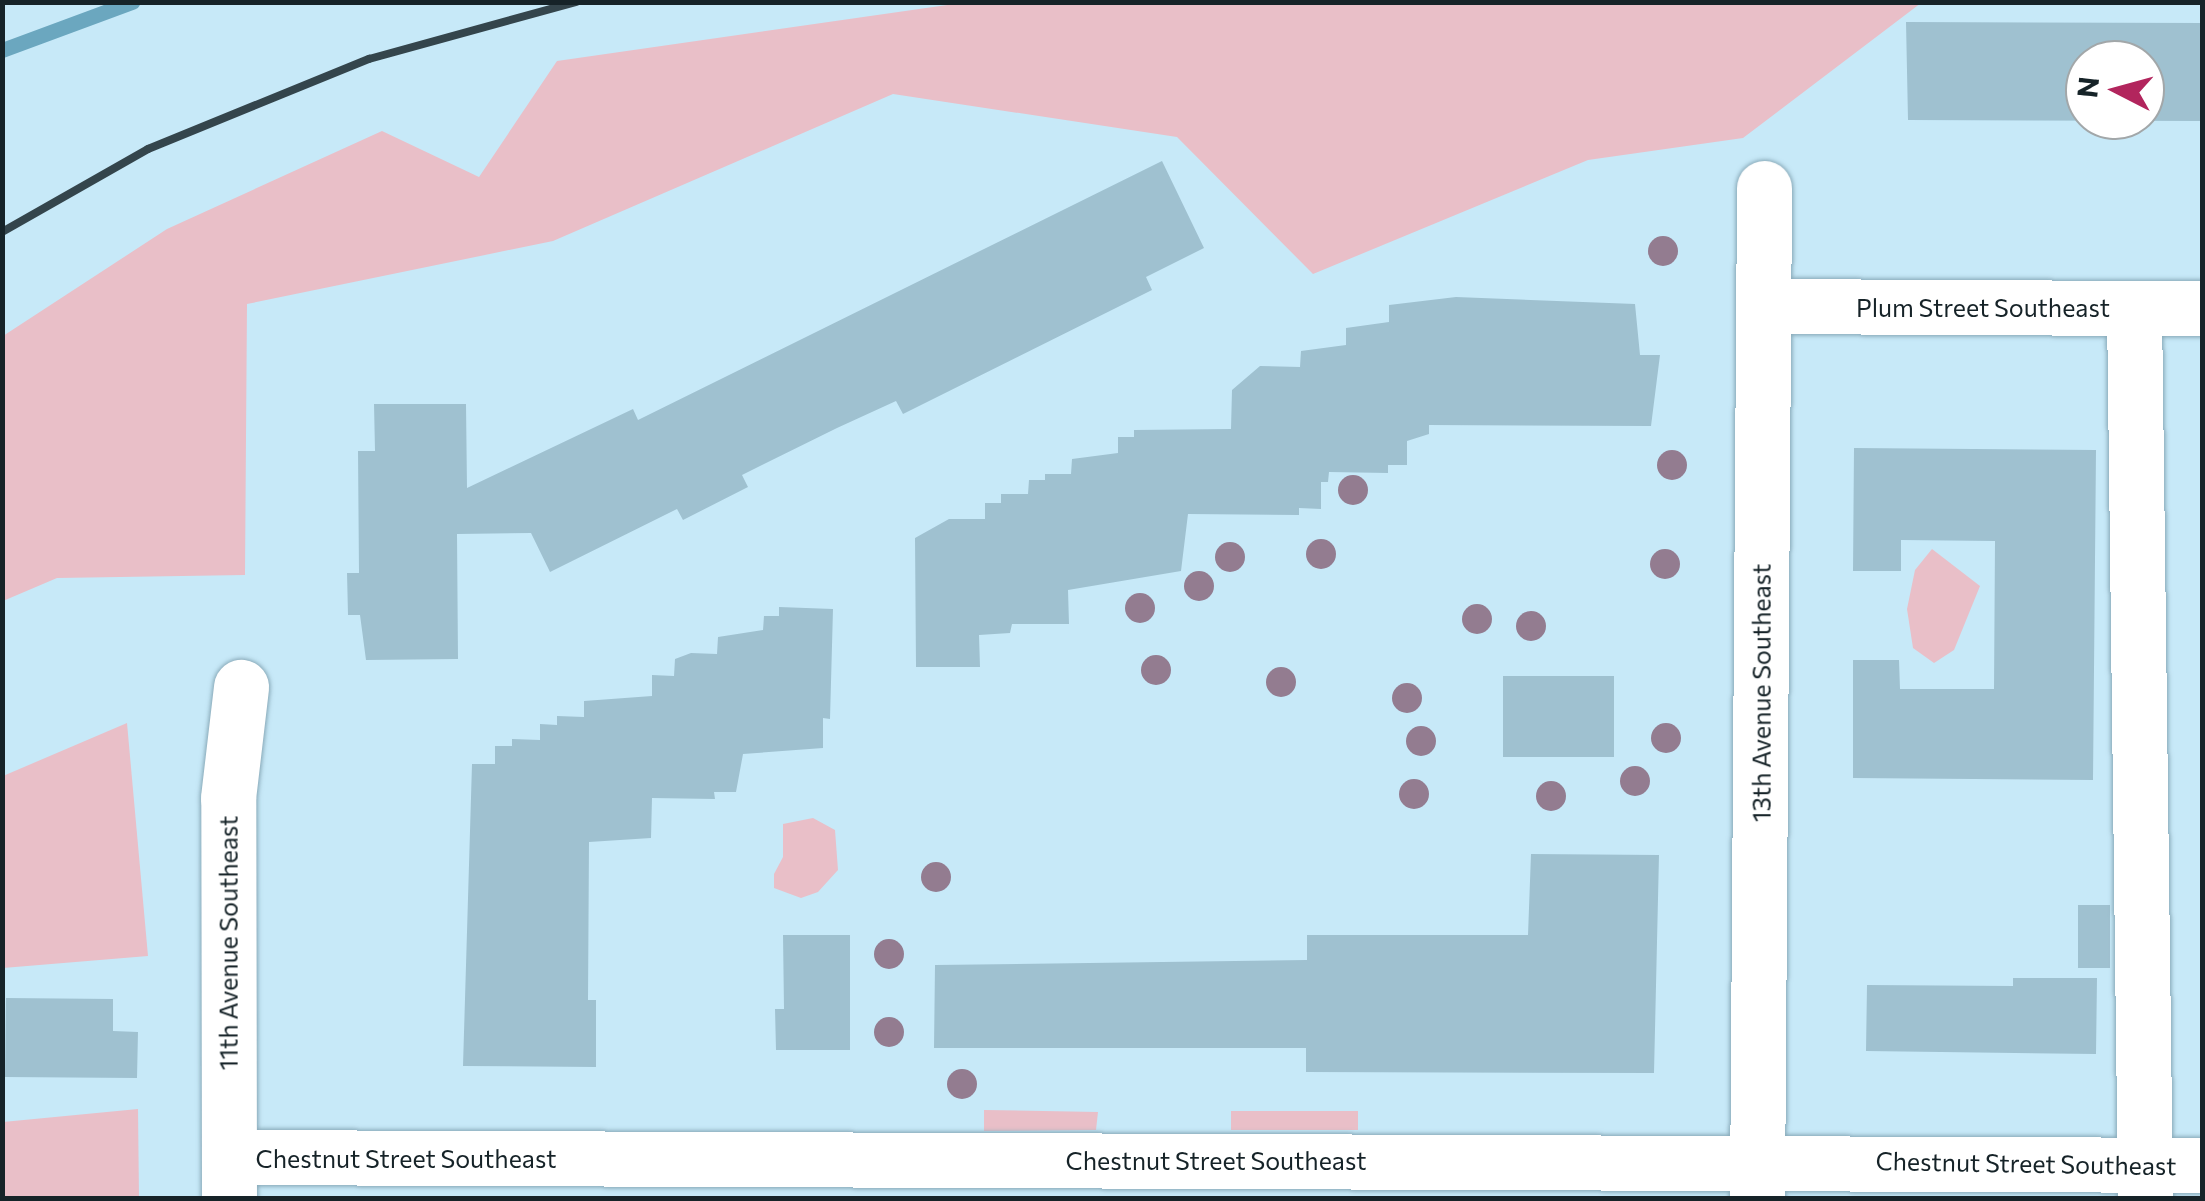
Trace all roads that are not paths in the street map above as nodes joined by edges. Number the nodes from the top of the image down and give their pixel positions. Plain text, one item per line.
1 (1764, 188) dead end
2 (1763, 306) junction
3 (2134, 308) junction
4 (2202, 308) edge
5 (241, 688) dead end
6 (2202, 1165) edge
7 (229, 1178) edge
8 (1022, 1178) edge
9 (1758, 1179) edge
10 (2144, 1181) edge

1 - 2 street, 13th Avenue Southeast
2 - 3 street, Plum Street Southeast
2 - 9 street, 13th Avenue Southeast
3 - 4 street, Plum Street Southeast
3 - 10 street
5 - 7 street, 11th Avenue Southeast
6 - 10 street, Chestnut Street Southeast
7 - 8 street, Chestnut Street Southeast
8 - 9 street, Chestnut Street Southeast
9 - 10 street, Chestnut Street Southeast

